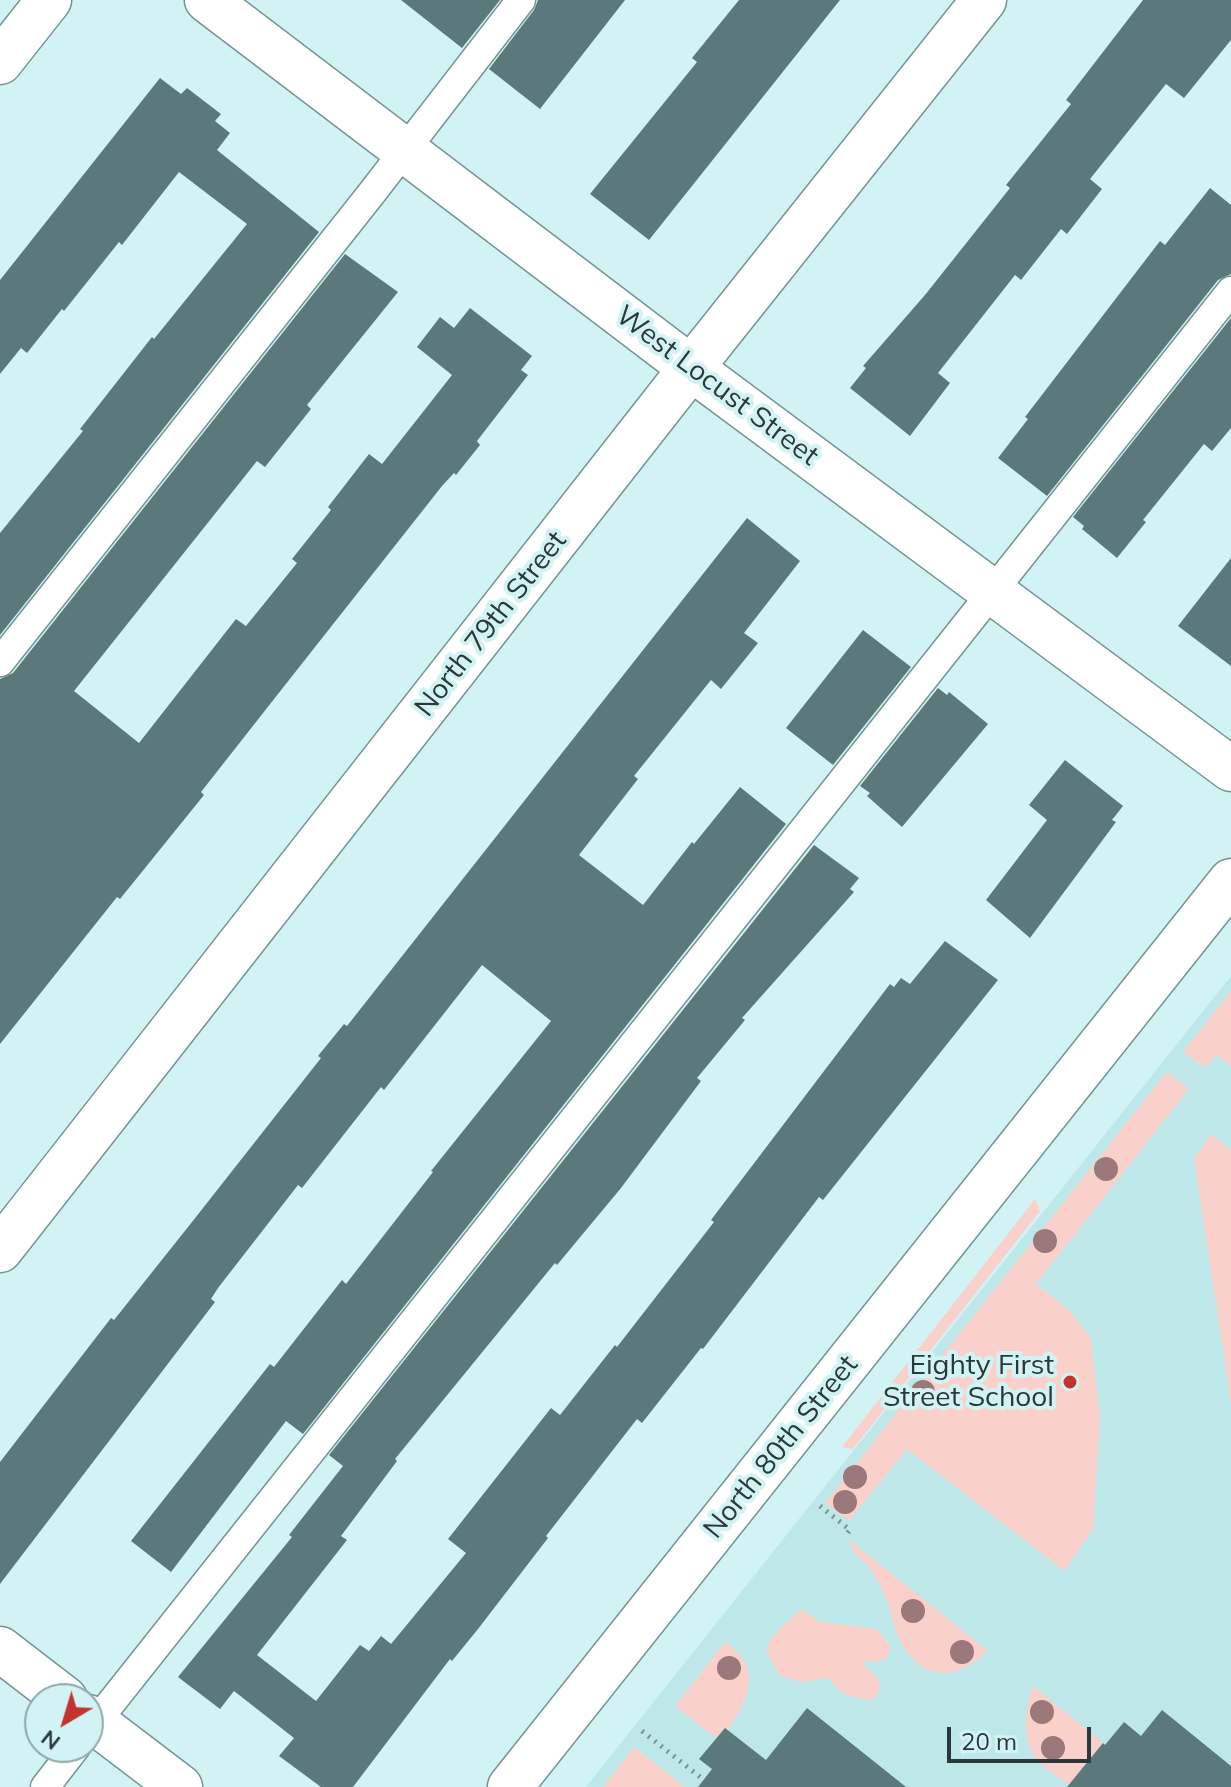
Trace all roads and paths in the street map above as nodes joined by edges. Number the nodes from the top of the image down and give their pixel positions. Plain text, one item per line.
1 (49, 0) edge
2 (207, 0) edge
3 (521, 0) edge
4 (984, 0) edge
5 (0, 62) edge
6 (404, 149) junction
7 (1231, 291) edge
8 (691, 368) junction
9 (991, 591) junction
10 (0, 662) edge
11 (1231, 769) edge
12 (1231, 881) edge
13 (0, 1250) edge
14 (820, 1506) dead end
15 (845, 1536) dead end
16 (0, 1649) edge
17 (37, 1683) edge
18 (104, 1697) edge
19 (642, 1731) dead end
20 (104, 1738) edge
21 (59, 1763) edge
22 (704, 1780) dead end
23 (45, 1787) edge
24 (180, 1787) edge
25 (510, 1787) edge

1 - 5 street
2 - 6 street, West Locust Street
3 - 6 lane
4 - 8 street, North 79th Street
6 - 8 street, West Locust Street
6 - 10 lane
7 - 9 lane
8 - 9 street, West Locust Street
8 - 13 street, North 79th Street
9 - 11 street, West Locust Street
9 - 18 lane
12 - 25 street, North 80th Street
14 - 15 path
16 - 17 street
19 - 22 path
20 - 24 street
21 - 23 lane

